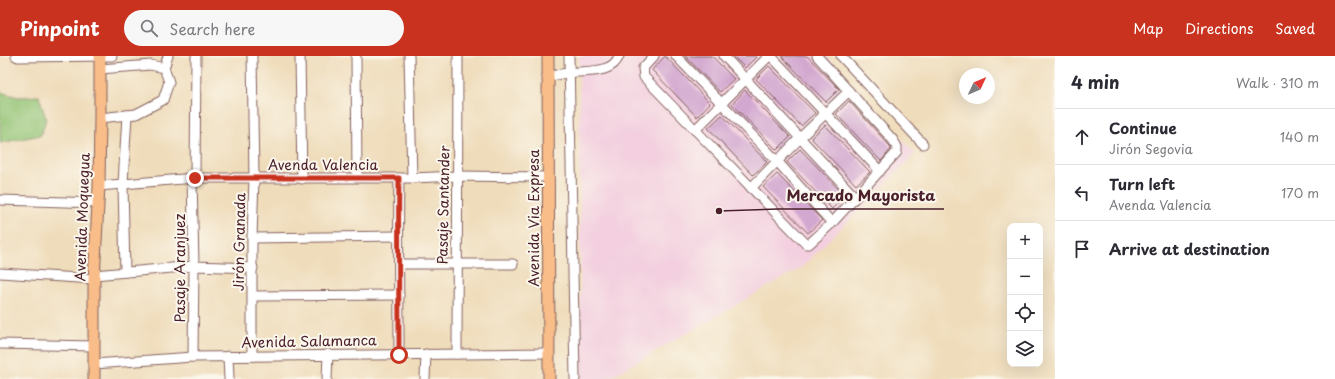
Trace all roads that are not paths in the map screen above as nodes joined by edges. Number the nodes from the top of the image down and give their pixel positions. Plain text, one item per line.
1 (16, 56) edge
2 (100, 56) edge
3 (112, 56) edge
4 (168, 56) edge
5 (196, 56) edge
6 (252, 56) edge
7 (300, 56) edge
8 (356, 56) edge
9 (409, 56) edge
10 (458, 56) edge
11 (548, 56) edge
12 (569, 56) edge
13 (619, 56) edge
14 (654, 56) edge
15 (676, 56) edge
16 (724, 56) edge
17 (770, 56) edge
18 (817, 56) edge
19 (841, 56) edge
20 (164, 68) junction
21 (100, 69) junction
22 (570, 72) junction
23 (547, 77) junction
24 (746, 79) junction
25 (849, 91) junction
26 (722, 103) junction
27 (825, 114) junction
28 (127, 115) junction
29 (100, 118) junction
30 (695, 130) junction
31 (800, 138) junction
32 (923, 144) dead end
33 (777, 161) junction
34 (880, 171) junction
35 (458, 176) junction
36 (357, 177) junction
37 (547, 177) junction
38 (194, 178) junction
39 (254, 178) junction
40 (399, 178) junction
41 (412, 178) junction
42 (302, 179) junction
43 (123, 184) junction
44 (99, 186) junction
45 (751, 188) junction
46 (856, 197) junction
47 (0, 200) edge
48 (98, 203) junction
49 (832, 223) junction
50 (398, 236) junction
51 (252, 238) junction
52 (399, 264) junction
53 (457, 264) junction
54 (513, 264) dead end
55 (194, 266) junction
56 (253, 268) junction
57 (125, 272) junction
58 (0, 273) edge
59 (94, 277) junction
60 (399, 295) junction
61 (253, 296) junction
62 (0, 344) edge
63 (94, 346) junction
64 (549, 353) junction
65 (328, 354) junction
66 (426, 354) junction
67 (457, 354) junction
68 (399, 355) junction
69 (228, 356) junction
70 (252, 356) junction
71 (193, 357) junction
72 (94, 364) junction
73 (94, 379) edge
74 (229, 379) edge
75 (328, 379) edge
76 (426, 379) edge
77 (549, 379) edge
78 (575, 379) edge

1 - 2 street
2 - 3 street
2 - 21 main road, Avenida Moquegua
4 - 20 street
5 - 38 street, Pasaje Aranjuez
6 - 39 street, Jirón Granada
7 - 42 street
8 - 36 street
9 - 41 street
10 - 35 street, Pasaje Santander
11 - 23 main road, Avenida Via Expresa
12 - 22 street
13 - 22 street
14 - 30 street
15 - 26 street
16 - 24 street
17 - 24 street
17 - 27 street
18 - 25 street
19 - 32 street
20 - 21 street
20 - 28 street
21 - 29 main road, Avenida Moquegua
22 - 23 street
22 - 78 street
23 - 37 main road, Avenida Via Expresa
24 - 26 street
24 - 31 street
25 - 27 street
25 - 34 street
26 - 30 street
26 - 33 street
27 - 31 street
27 - 34 street
28 - 29 street
28 - 43 street
29 - 44 main road, Avenida Moquegua
30 - 45 street
31 - 33 street
31 - 46 street
33 - 45 street
33 - 49 street
34 - 46 street
35 - 37 street, Avenda Valencia
35 - 41 street, Avenda Valencia
35 - 53 street, Pasaje Santander
36 - 40 street, Avenda Valencia
36 - 42 street, Avenda Valencia
37 - 64 main road, Avenida Via Expresa
38 - 39 street, Avenda Valencia
38 - 43 street, Avenda Valencia
38 - 55 street, Pasaje Aranjuez
39 - 42 street, Avenda Valencia
39 - 51 street, Jirón Granada
40 - 41 street, Avenda Valencia
40 - 50 street
43 - 44 street, Avenda Valencia
43 - 57 street
44 - 48 main road, Avenida Moquegua
45 - 49 street
46 - 49 street
47 - 48 street
48 - 59 main road, Avenida Moquegua
50 - 51 street
50 - 52 street
51 - 56 street, Jirón Granada
52 - 53 street
52 - 60 street
53 - 54 street
53 - 67 street, Pasaje Santander
55 - 56 street
55 - 57 street
55 - 71 street, Pasaje Aranjuez
56 - 61 street, Jirón Granada
57 - 59 street
58 - 59 street
59 - 63 main road, Avenida Moquegua
60 - 61 street
60 - 68 street
61 - 70 street, Jirón Granada
62 - 63 street
63 - 72 main road, Avenida Moquegua
64 - 67 street, Avenida Salamanca
64 - 77 main road, Avenida Via Expresa
65 - 68 street, Avenida Salamanca
65 - 70 street, Avenida Salamanca
65 - 75 street
66 - 67 street, Avenida Salamanca
66 - 68 street, Avenida Salamanca
66 - 76 street
69 - 70 street, Avenida Salamanca
69 - 71 street, Avenida Salamanca
69 - 74 street
71 - 72 street, Avenida Salamanca
72 - 73 main road, Avenida Moquegua

